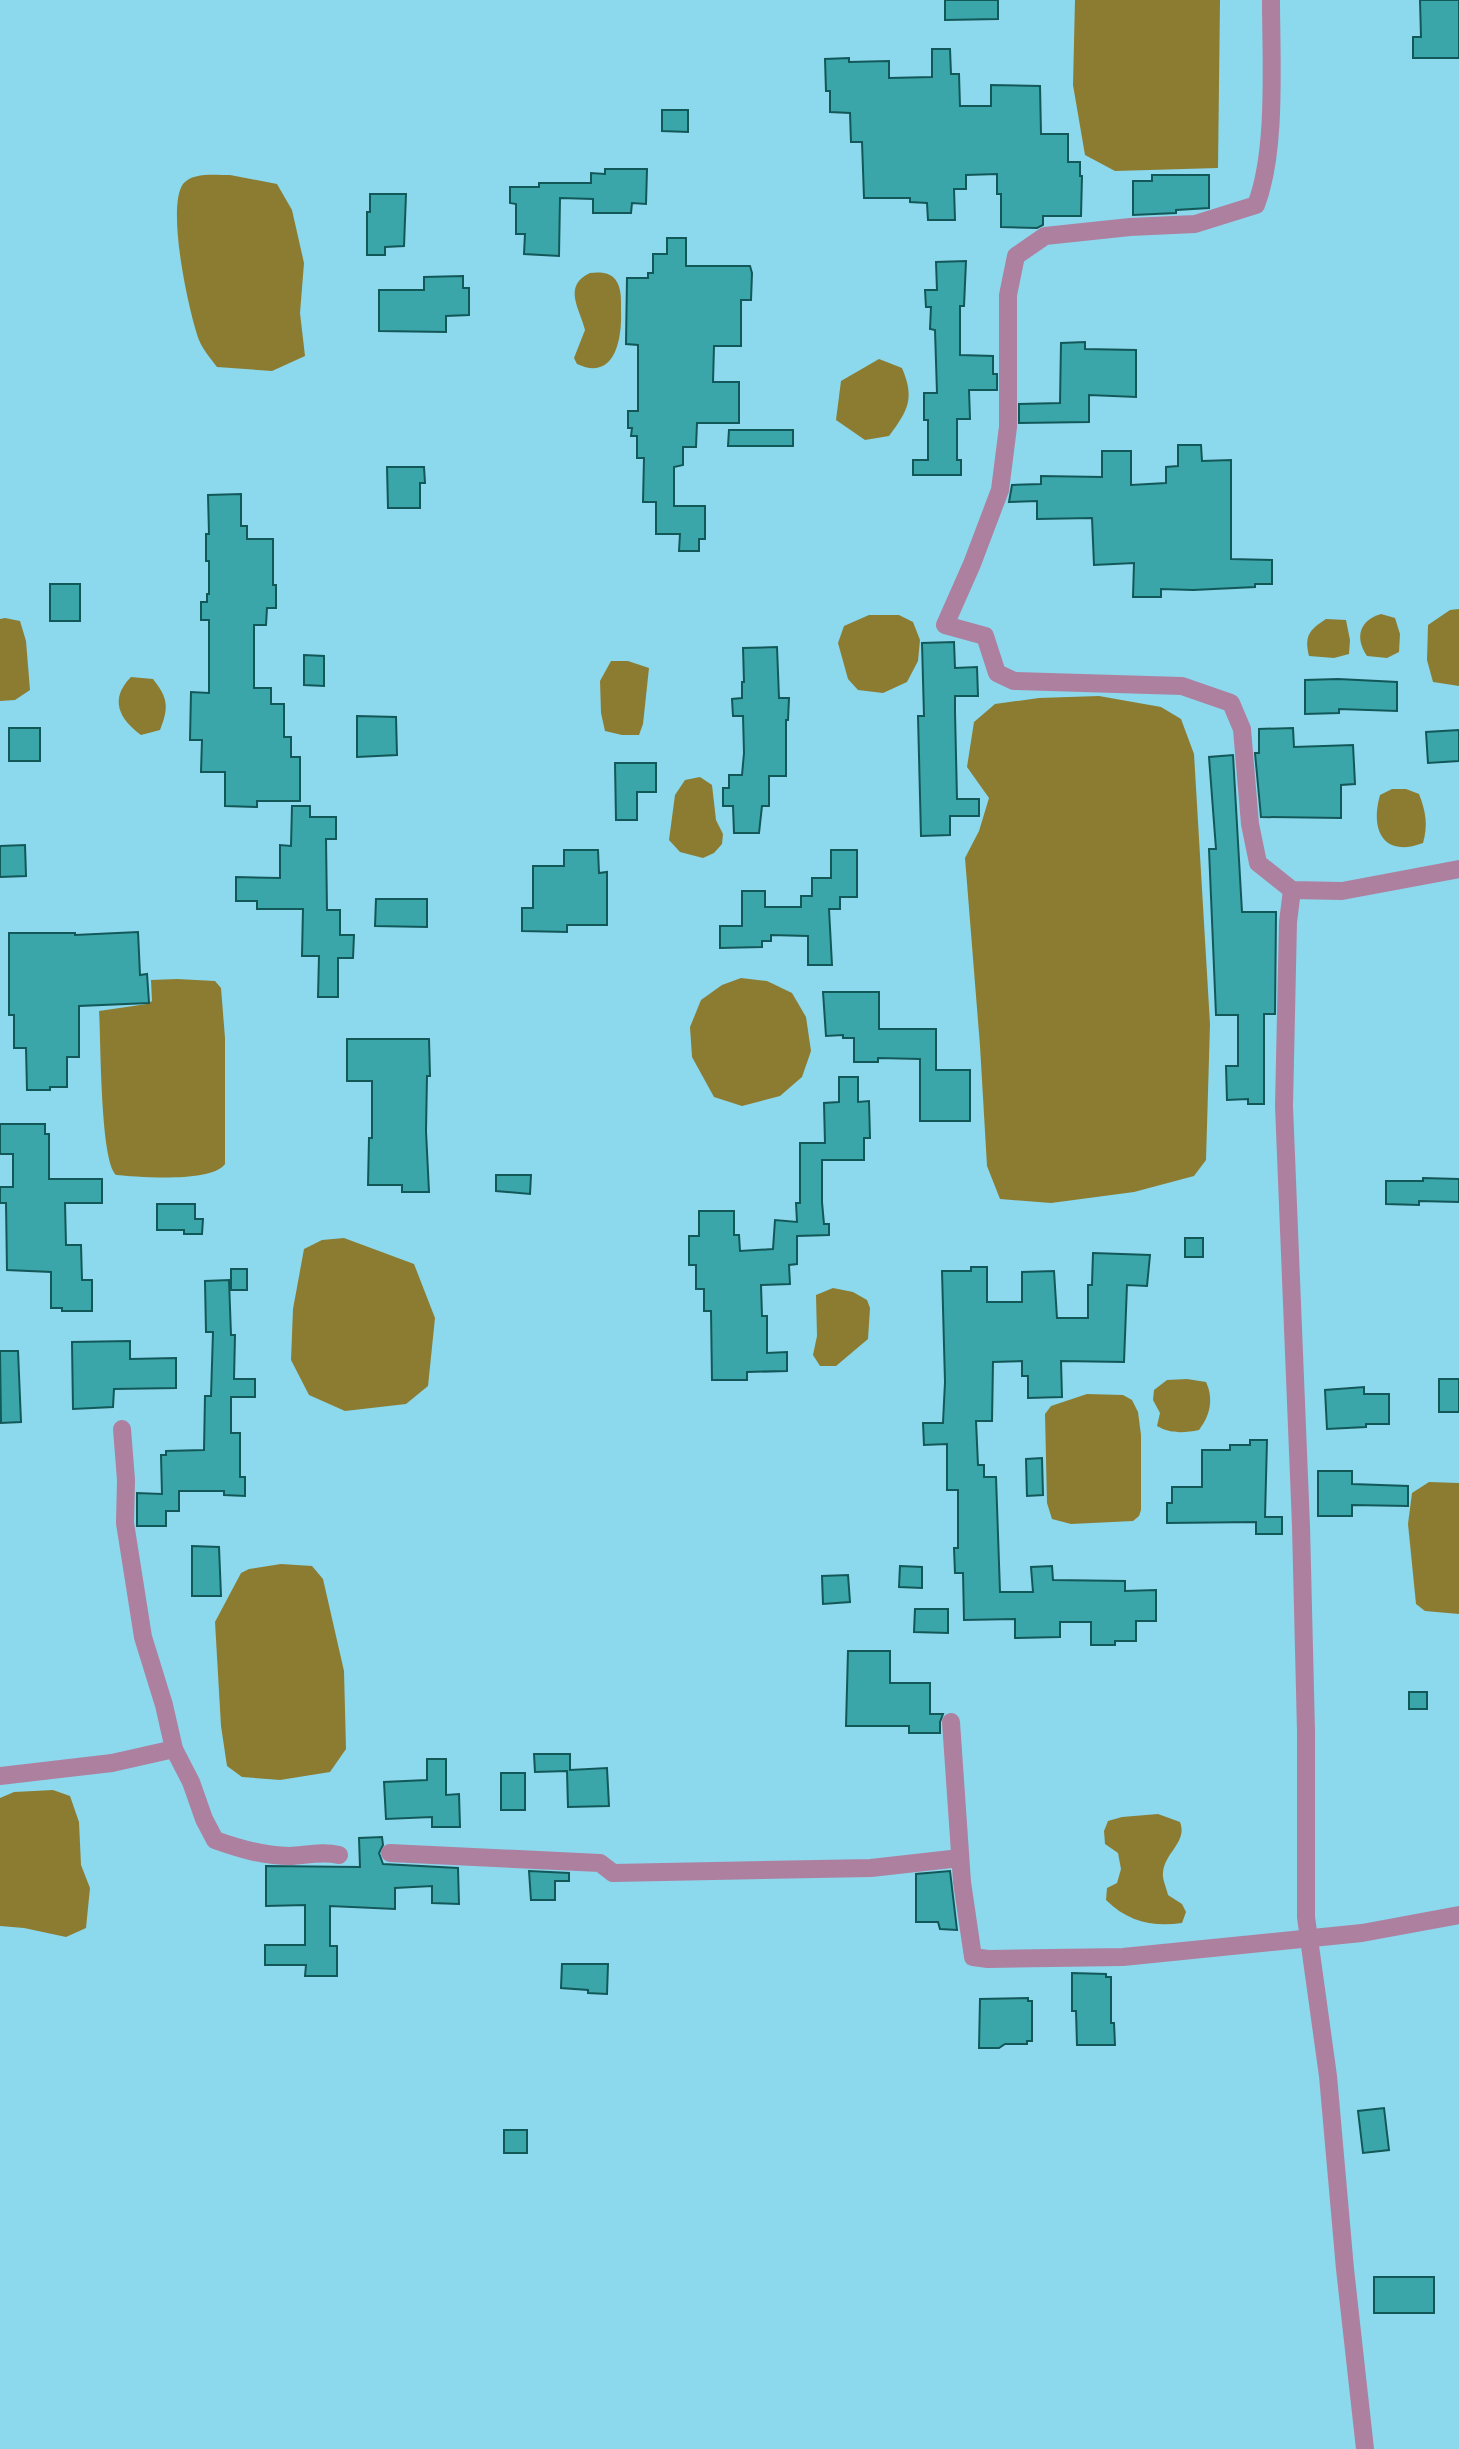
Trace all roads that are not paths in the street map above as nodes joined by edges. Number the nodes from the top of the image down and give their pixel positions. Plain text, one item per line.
1 (1271, 0) edge
2 (1459, 869) edge
3 (1292, 890) junction
4 (122, 1429) dead end
5 (950, 1722) dead end
6 (174, 1749) junction
7 (0, 1776) edge
8 (390, 1853) dead end
9 (339, 1855) dead end
10 (960, 1858) junction
11 (1459, 1915) edge
12 (1308, 1938) junction
13 (1365, 2449) edge

1 - 3 street
2 - 3 street
3 - 12 street
4 - 6 street
5 - 10 street
6 - 7 street
6 - 9 street
8 - 10 street
10 - 12 street
11 - 12 street
12 - 13 street

